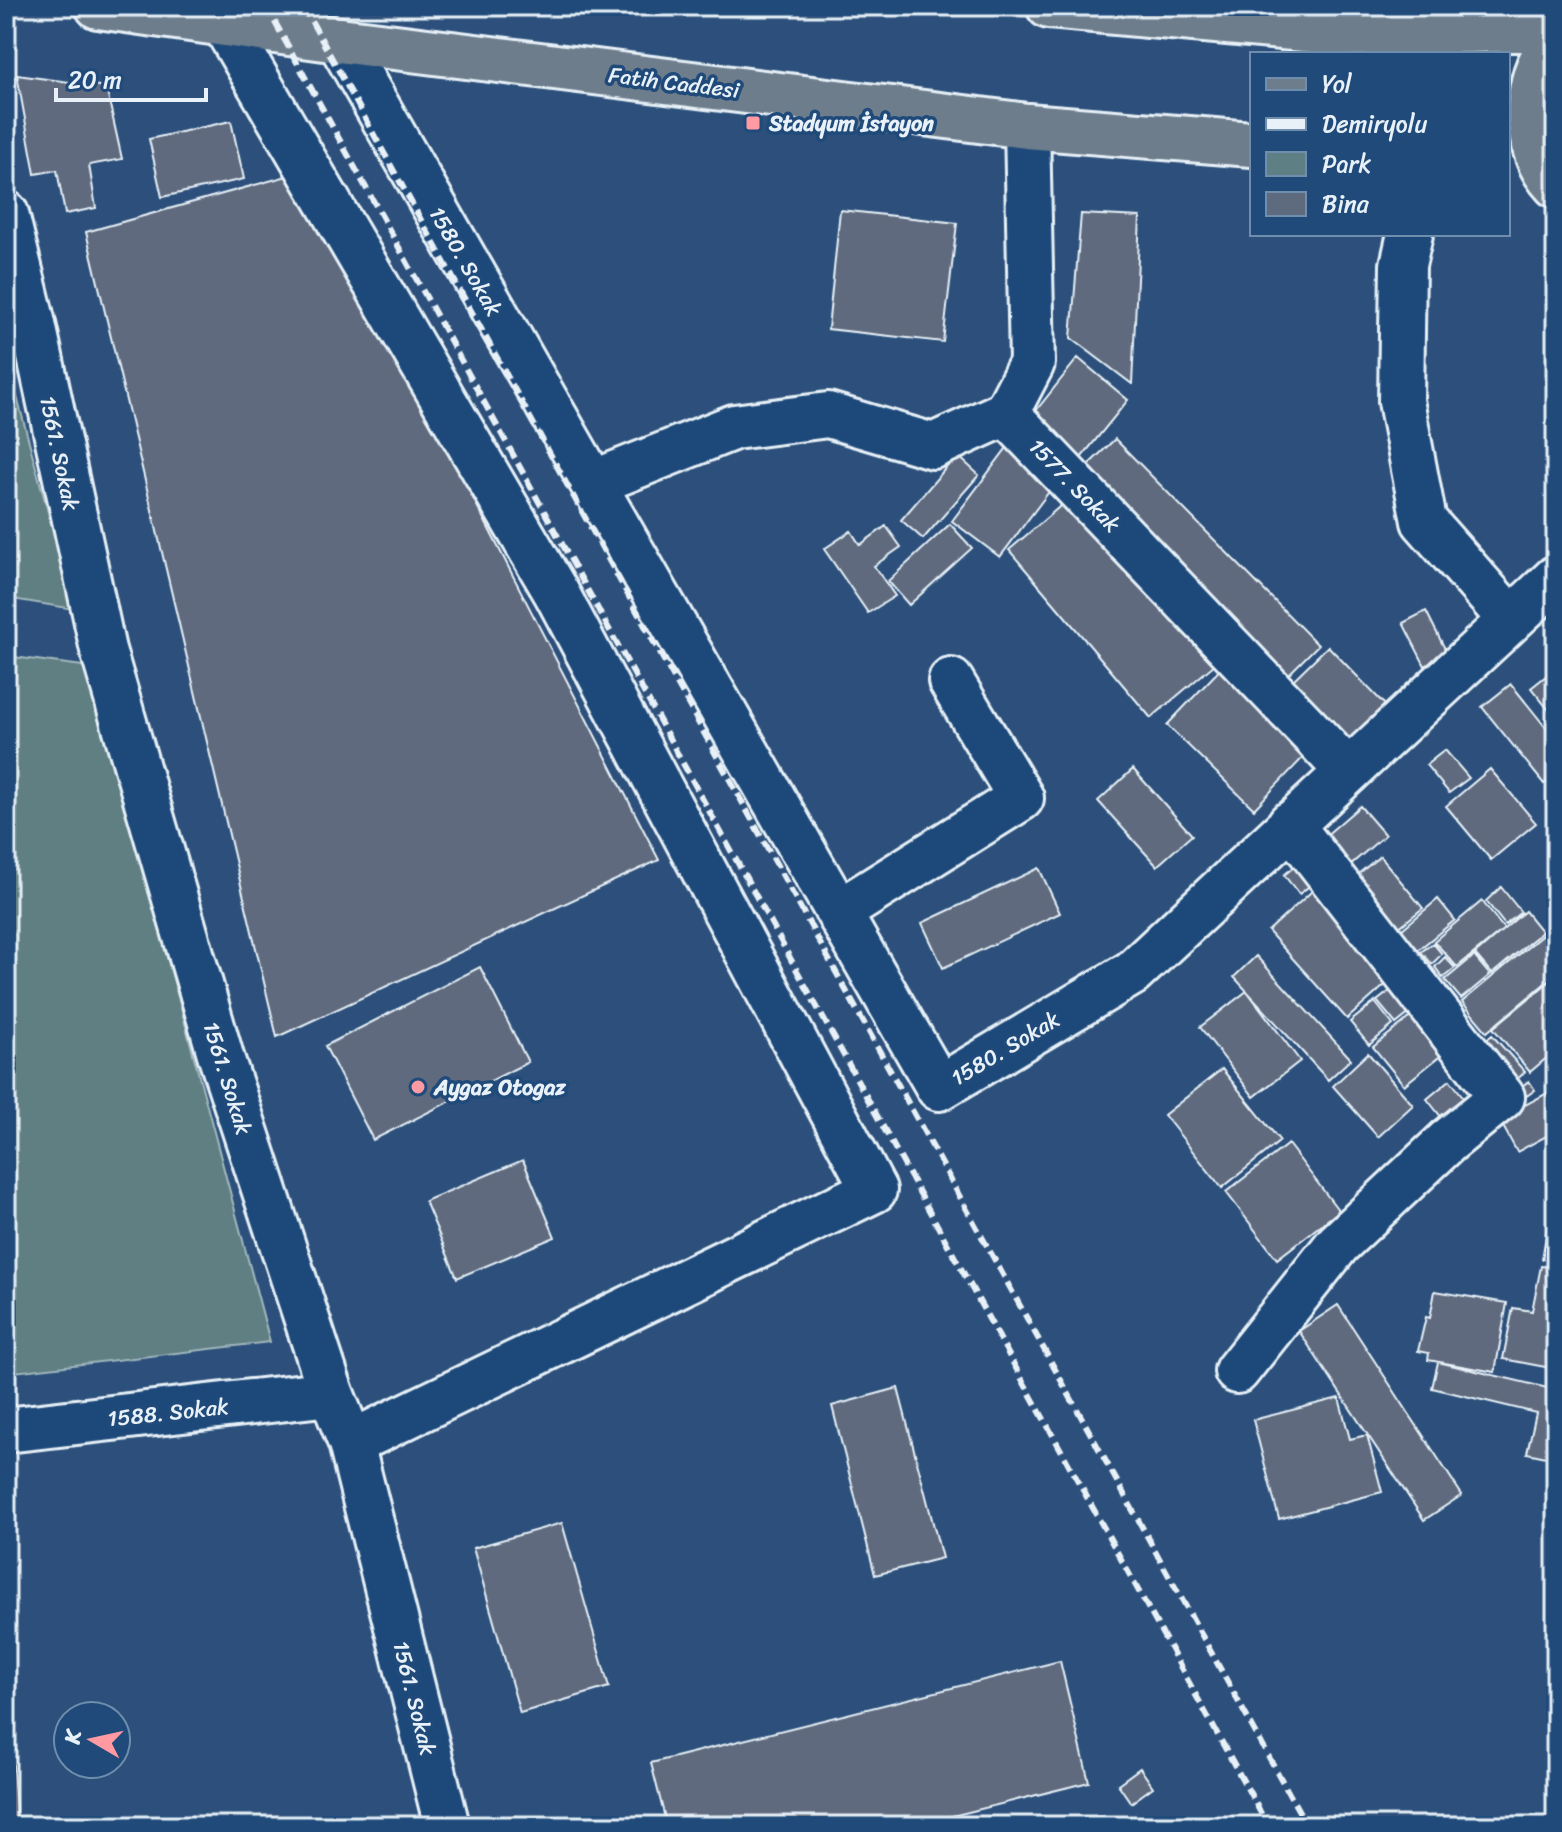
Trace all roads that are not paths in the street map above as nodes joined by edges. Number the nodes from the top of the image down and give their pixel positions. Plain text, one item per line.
1 (98, 6) edge
2 (1049, 6) edge
3 (223, 22) junction
4 (1556, 28) edge
5 (1556, 39) edge
6 (339, 40) junction
7 (1027, 126) junction
8 (1250, 144) edge
9 (1542, 181) edge
10 (6, 214) edge
11 (1410, 236) edge
12 (20, 312) edge
13 (1006, 413) junction
14 (593, 483) junction
15 (1556, 578) edge
16 (1511, 620) junction
17 (951, 681) dead end
18 (1347, 770) junction
19 (1290, 824) junction
20 (839, 912) junction
21 (1237, 1371) dead end
22 (331, 1393) junction
23 (6, 1430) edge
24 (351, 1443) junction
25 (447, 1826) edge

1 - 3 main road, Fatih Caddesi
2 - 4 main road
3 - 6 main road, Fatih Caddesi
3 - 24 street
5 - 9 main road
6 - 7 main road, Fatih Caddesi
6 - 14 street, 1580. Sokak
7 - 8 main road, Fatih Caddesi
7 - 13 street
10 - 12 street, 1561. Sokak
11 - 16 street
12 - 22 street, 1561. Sokak
13 - 14 street
13 - 18 street, 1577. Sokak
14 - 20 street, 1580. Sokak
15 - 16 street, 1580. Sokak
16 - 18 street, 1580. Sokak
17 - 20 street
18 - 19 street, 1580. Sokak
19 - 20 street, 1580. Sokak
19 - 21 street
22 - 23 street, 1588. Sokak
22 - 24 street, 1561. Sokak
24 - 25 street, 1561. Sokak

